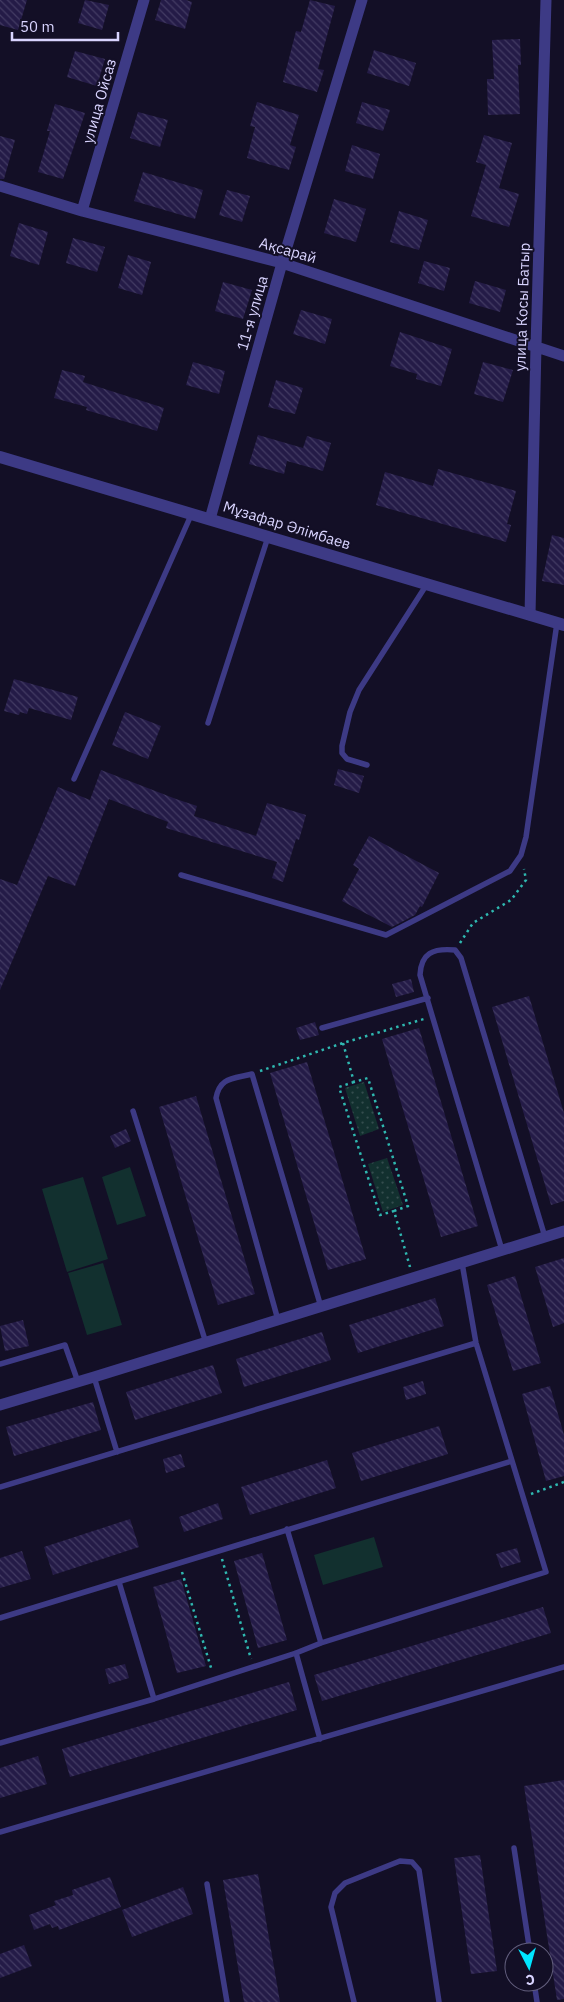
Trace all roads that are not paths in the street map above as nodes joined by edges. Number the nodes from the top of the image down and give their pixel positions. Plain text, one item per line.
1 (144, 0) edge
2 (362, 0) edge
3 (546, 0) edge
4 (0, 186) edge
5 (82, 211) junction
6 (282, 263) junction
7 (536, 346) junction
8 (564, 356) edge
9 (0, 457) edge
10 (192, 513) junction
11 (210, 519) junction
12 (268, 536) junction
13 (428, 584) junction
14 (530, 615) junction
15 (560, 624) edge
16 (208, 723) dead end
17 (367, 765) dead end
18 (74, 778) dead end
19 (181, 875) dead end
20 (428, 998) junction
21 (322, 1028) dead end
22 (133, 1111) dead end
23 (564, 1231) edge
24 (545, 1237) junction
25 (502, 1250) junction
26 (462, 1263) junction
27 (321, 1307) junction
28 (278, 1320) junction
29 (206, 1342) junction
30 (476, 1343) junction
31 (0, 1364) edge
32 (94, 1377) junction
33 (78, 1382) junction
34 (0, 1405) edge
35 (117, 1452) junction
36 (512, 1461) junction
37 (0, 1486) edge
38 (287, 1529) junction
39 (119, 1582) junction
40 (0, 1618) edge
41 (321, 1644) junction
42 (296, 1653) junction
43 (564, 1667) edge
44 (154, 1699) junction
45 (320, 1739) junction
46 (0, 1743) edge
47 (0, 1832) edge
48 (514, 1848) dead end
49 (207, 1884) dead end
50 (528, 1942) edge
51 (227, 2002) edge
52 (354, 2002) edge
53 (439, 2002) edge

1 - 5 street, улица Ойсаз
2 - 6 street, 11-я улица
3 - 7 street, улица Косы Батыр
4 - 5 street, Ақсарай
5 - 6 street, Ақсарай
6 - 7 street, Ақсарай
6 - 11 street, 11-я улица
7 - 8 street, Ақсарай
7 - 14 street, улица Косы Батыр
9 - 10 street, Мұзафар Әлімбаев
10 - 11 street, Мұзафар Әлімбаев
10 - 18 lane
11 - 12 street, Мұзафар Әлімбаев
12 - 13 street, Мұзафар Әлімбаев
12 - 16 lane
13 - 14 street, Мұзафар Әлімбаев
13 - 17 lane
14 - 15 street, Мұзафар Әлімбаев
15 - 19 lane
20 - 21 lane
20 - 24 lane
20 - 25 lane
22 - 29 lane
23 - 24 street
24 - 25 street
25 - 26 street
26 - 27 street
26 - 30 lane
27 - 28 street
27 - 28 lane
28 - 29 street
29 - 32 street
30 - 35 lane
30 - 36 lane
31 - 33 lane
32 - 33 street
32 - 35 lane
33 - 34 street
35 - 37 lane
36 - 38 lane
36 - 41 lane
38 - 39 lane
38 - 41 lane
39 - 40 lane
39 - 44 lane
41 - 42 lane
42 - 44 lane
42 - 45 lane
43 - 45 lane
44 - 46 lane
45 - 47 lane
48 - 50 lane
49 - 51 lane
52 - 53 lane

